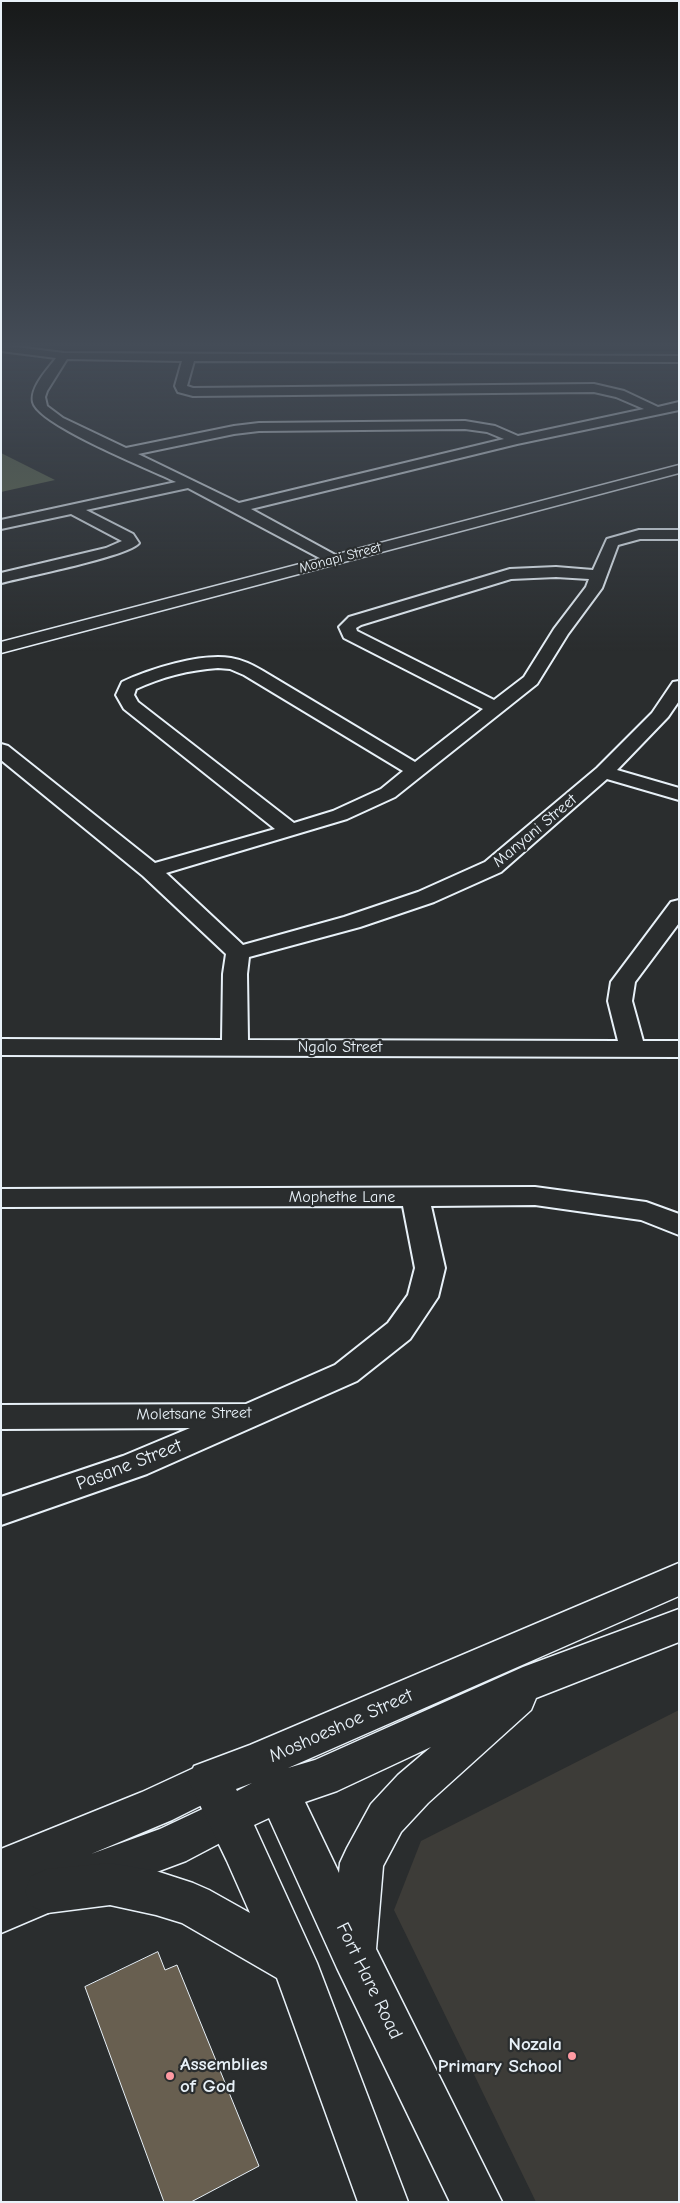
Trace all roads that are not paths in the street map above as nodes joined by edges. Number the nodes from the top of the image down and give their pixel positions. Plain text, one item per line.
1 (110, 447) edge
2 (153, 447) edge
3 (489, 447) edge
4 (123, 453) junction
5 (675, 472) edge
6 (190, 483) junction
7 (239, 507) junction
8 (72, 509) junction
9 (1, 525) edge
10 (679, 535) edge
11 (334, 560) junction
12 (598, 575) junction
13 (1, 578) edge
14 (1, 648) edge
15 (679, 686) edge
16 (496, 708) junction
17 (1, 750) edge
18 (416, 771) junction
19 (604, 772) junction
20 (679, 794) edge
21 (291, 831) junction
22 (151, 871) junction
23 (679, 907) edge
24 (238, 952) junction
25 (1, 1047) edge
26 (235, 1047) junction
27 (632, 1049) junction
28 (679, 1049) edge
29 (415, 1196) junction
30 (1, 1198) edge
31 (679, 1225) edge
32 (255, 1414) junction
33 (1, 1417) edge
34 (1, 1511) edge
35 (679, 1578) edge
36 (679, 1625) edge
37 (537, 1679) junction
38 (270, 1776) junction
39 (209, 1780) junction
40 (228, 1817) junction
41 (1, 1870) edge
42 (47, 1891) junction
43 (1, 1911) edge
44 (353, 1952) junction
45 (294, 1963) junction
46 (383, 2202) edge
47 (477, 2202) edge

1 - 4 street
2 - 4 street
3 - 7 street
4 - 6 street
5 - 11 street, Monapi Street
6 - 7 street
6 - 8 street
7 - 11 street
8 - 9 street
8 - 13 street
10 - 12 street
11 - 14 street, Monapi Street
12 - 16 street
12 - 16 street
15 - 19 street, Manyani Street
16 - 18 street
17 - 22 street
18 - 21 street
18 - 21 street
19 - 20 street
19 - 24 street, Manyani Street
21 - 22 street
22 - 24 street
23 - 27 street
24 - 26 street
25 - 26 street, Ngalo Street
26 - 27 street, Ngalo Street
27 - 28 street, Ngalo Street
29 - 30 street, Mophethe Lane
29 - 31 street, Mophethe Lane
29 - 32 street, Moletsane Street
32 - 33 street, Moletsane Street
32 - 34 street, Pasane Street
35 - 38 street, Moshoeshoe Street
36 - 37 street, Moshoeshoe Street
37 - 38 street, Moshoeshoe Street
37 - 44 street
38 - 39 street, Moshoeshoe Street
38 - 40 street, Moshoeshoe Street
38 - 44 street, Fort Hare Road
39 - 40 street
39 - 41 street, Moshoeshoe Street
40 - 42 street, Moshoeshoe Street
40 - 45 street
42 - 43 street, Moshoeshoe Street
42 - 45 street
44 - 47 street, Fort Hare Road
45 - 46 street

